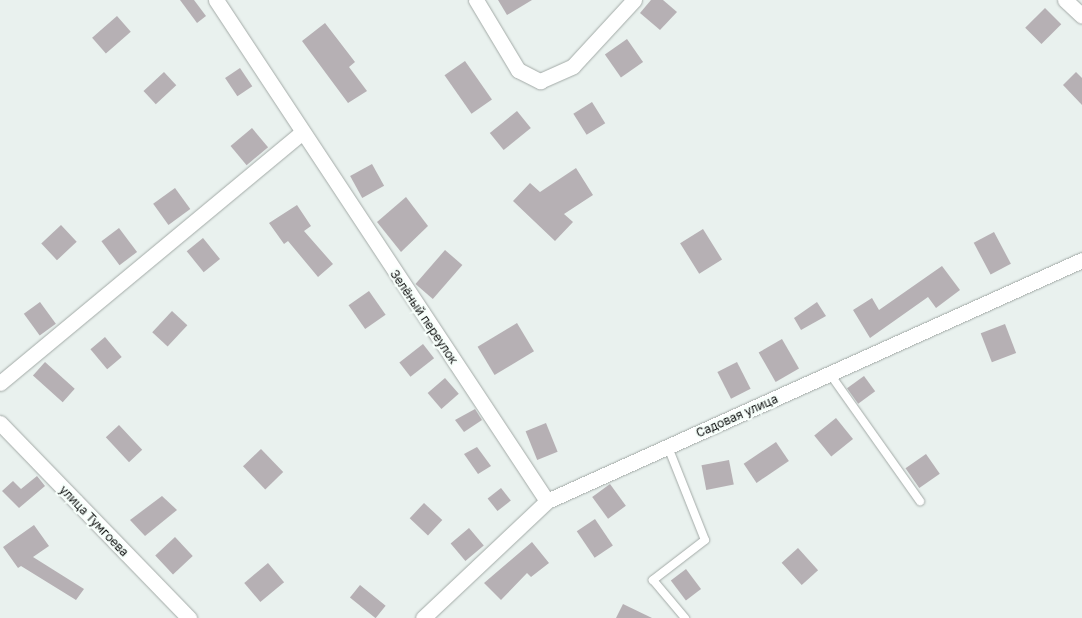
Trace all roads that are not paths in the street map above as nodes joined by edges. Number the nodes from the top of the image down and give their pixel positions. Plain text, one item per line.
1 (216, 0) edge
2 (476, 0) edge
3 (634, 0) edge
4 (1066, 0) edge
5 (1082, 16) edge
6 (302, 132) junction
7 (1082, 260) edge
8 (830, 374) junction
9 (0, 383) edge
10 (0, 423) edge
11 (668, 447) junction
12 (546, 501) junction
13 (920, 501) dead end
14 (189, 618) edge
15 (423, 618) edge
16 (686, 618) edge

1 - 6 street, Зелёный переулок
2 - 3 street
4 - 5 street
6 - 9 street
6 - 12 street, Зелёный переулок
7 - 8 street, Садовая улица
8 - 11 street, Садовая улица
8 - 13 lane
10 - 14 street, улица Тумгоева
11 - 12 street, Садовая улица
11 - 16 lane
12 - 15 street, Садовая улица

